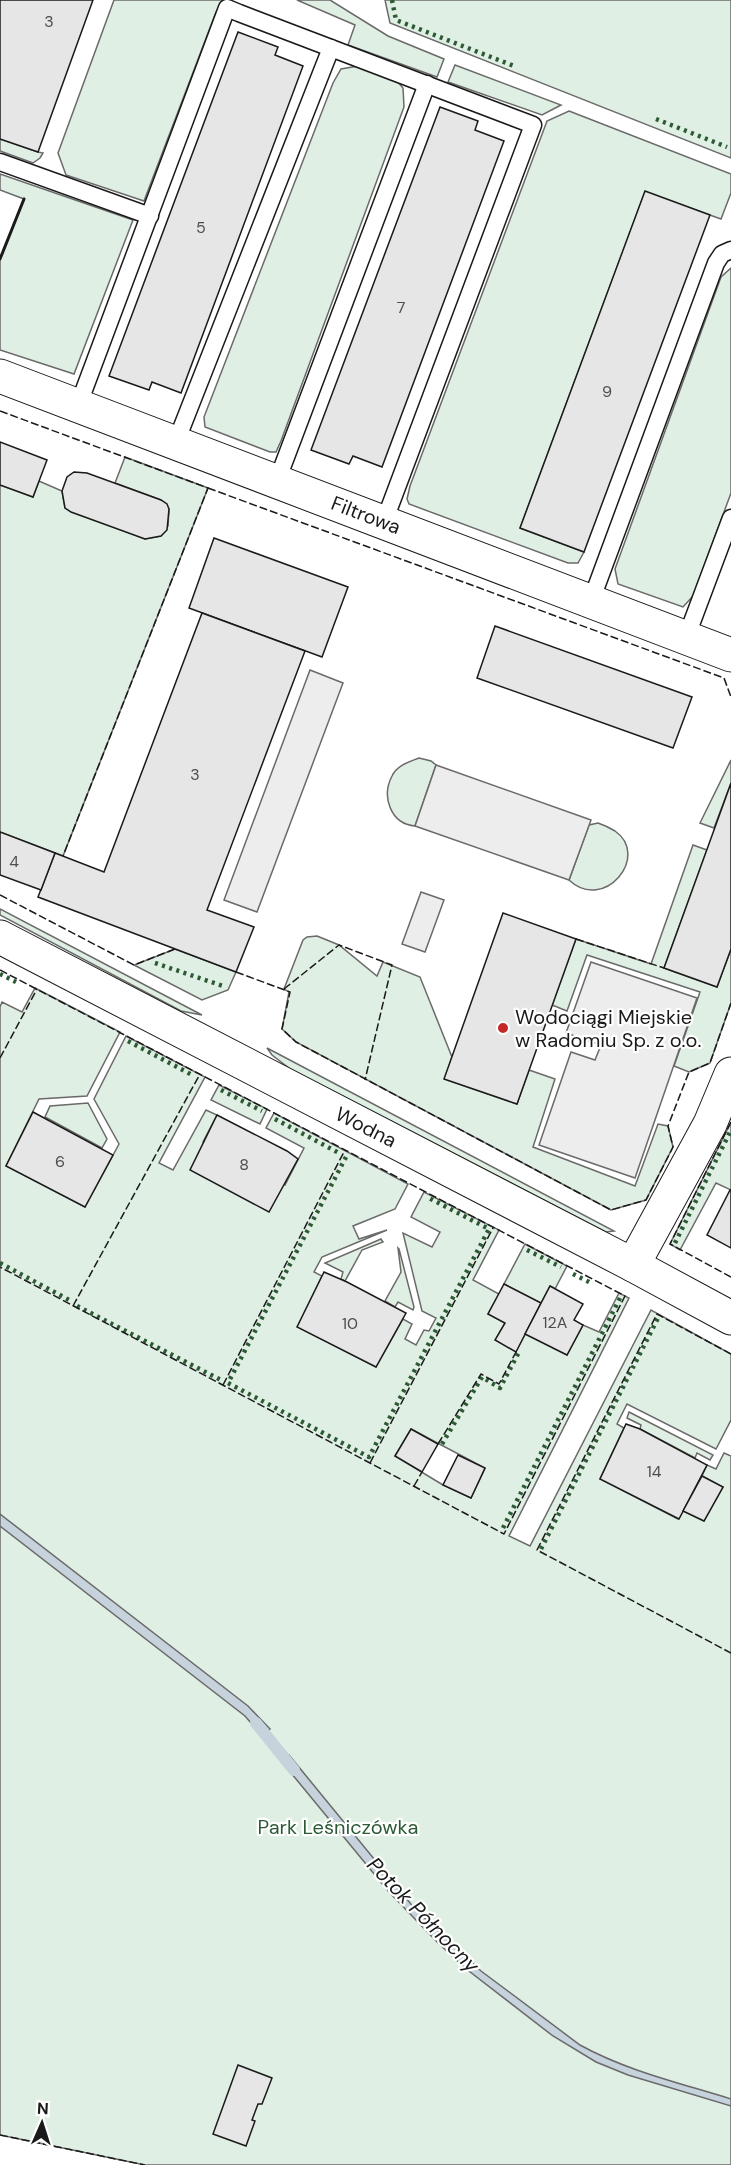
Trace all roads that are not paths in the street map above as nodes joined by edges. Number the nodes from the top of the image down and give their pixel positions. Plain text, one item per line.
1 (331, 48) junction
2 (427, 84) junction
3 (0, 162) edge
4 (150, 216) junction
5 (731, 250) edge
6 (0, 376) edge
7 (78, 406) junction
8 (176, 442) junction
9 (277, 481) junction
10 (731, 518) edge
11 (384, 522) junction
12 (591, 601) junction
13 (686, 638) junction
14 (731, 655) edge
15 (0, 937) edge
16 (731, 1074) edge
17 (633, 1265) junction
18 (731, 1318) edge

1 - 2 lane
1 - 4 lane
1 - 8 lane
2 - 9 lane
2 - 11 lane
3 - 4 lane
4 - 7 lane
5 - 12 lane
6 - 7 street, Filtrowa
7 - 8 street, Filtrowa
8 - 9 street, Filtrowa
9 - 11 street, Filtrowa
10 - 13 lane
11 - 12 street, Filtrowa
12 - 13 street, Filtrowa
13 - 14 street, Filtrowa
15 - 17 street, Wodna
16 - 17 street
17 - 18 street, Wodna

